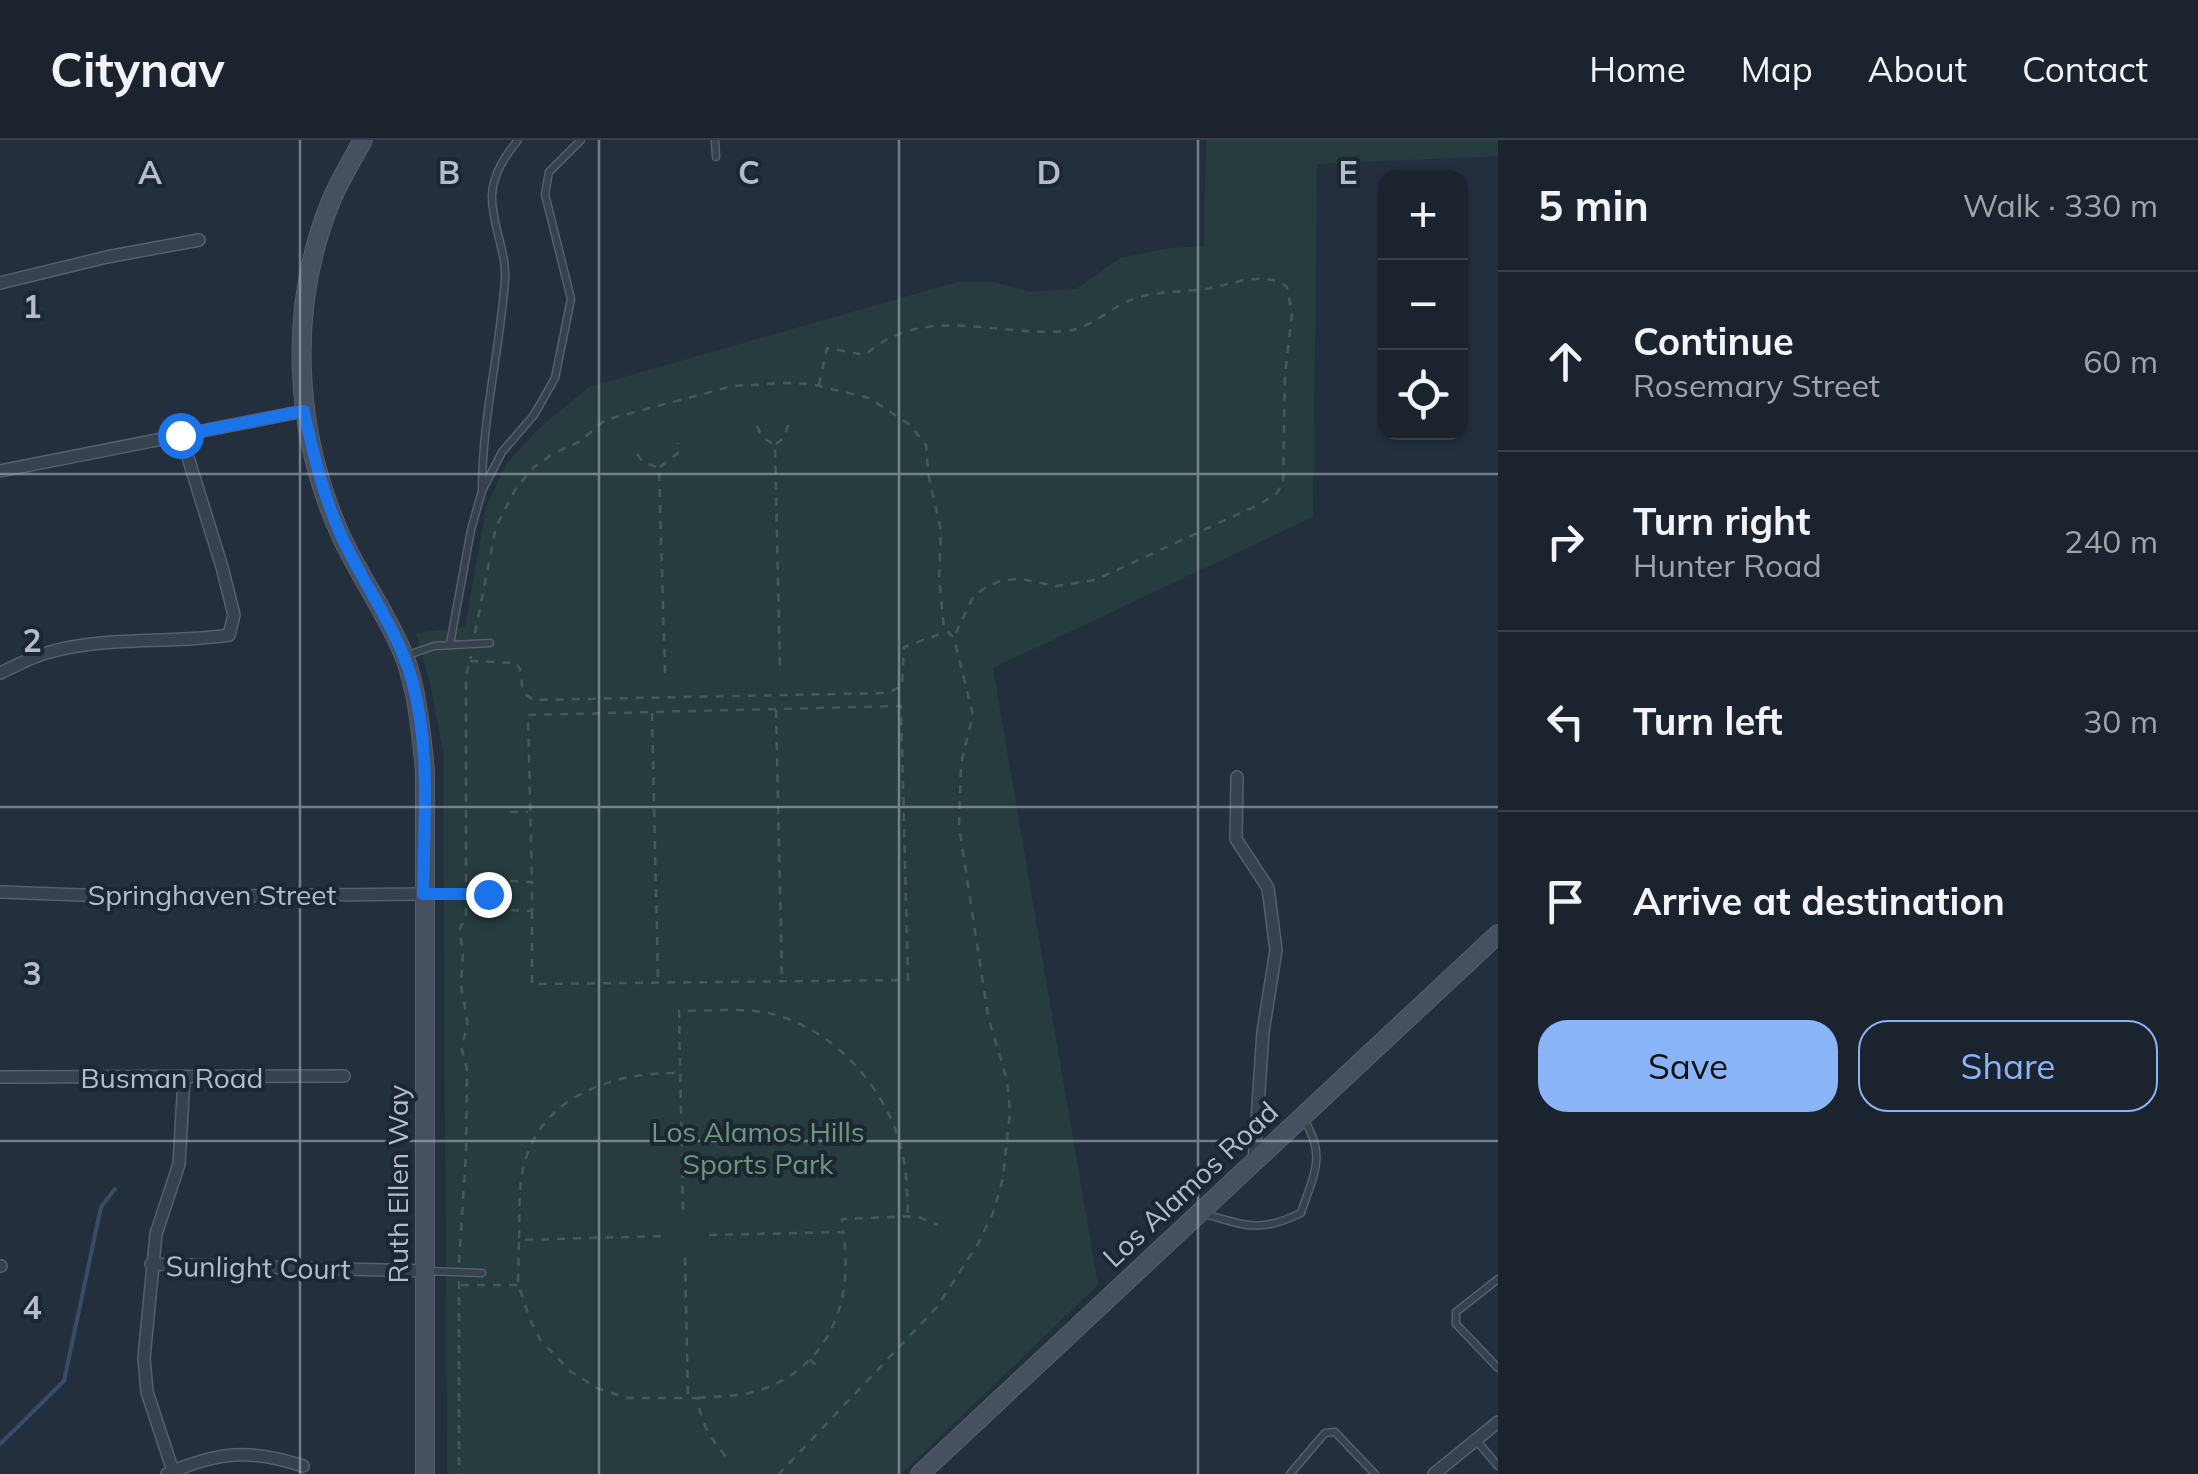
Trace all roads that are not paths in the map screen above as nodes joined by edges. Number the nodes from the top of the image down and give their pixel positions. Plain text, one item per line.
1 (363, 140) edge
2 (518, 140) edge
3 (581, 140) edge
4 (715, 140) edge
5 (716, 157) dead end
6 (199, 240) dead end
7 (0, 283) edge
8 (304, 411) junction
9 (180, 435) junction
10 (0, 471) edge
11 (482, 491) junction
12 (490, 642) dead end
13 (450, 644) junction
14 (404, 656) junction
15 (0, 673) edge
16 (1237, 777) dead end
17 (0, 892) edge
18 (423, 894) junction
19 (488, 894) dead end
20 (1498, 934) edge
21 (344, 1076) dead end
22 (0, 1077) edge
23 (184, 1079) junction
24 (1302, 1117) junction
25 (1254, 1162) junction
26 (1200, 1212) junction
27 (151, 1264) junction
28 (425, 1271) junction
29 (482, 1273) dead end
30 (1498, 1279) edge
31 (1498, 1368) edge
32 (1498, 1422) edge
33 (1475, 1438) junction
34 (303, 1466) dead end
35 (1498, 1466) edge
36 (170, 1473) edge
37 (425, 1474) edge
38 (920, 1474) edge
39 (1290, 1474) edge
40 (1375, 1474) edge
41 (1434, 1474) edge

1 - 8 street, Ruth Ellen Way
2 - 11 lane
3 - 11 lane
4 - 5 lane
6 - 7 street
8 - 9 street
8 - 14 street, Ruth Ellen Way
9 - 10 street
9 - 15 street
11 - 13 lane
12 - 13 lane
13 - 14 lane
14 - 18 street, Ruth Ellen Way
16 - 25 street
17 - 18 street, Springhaven Street
18 - 19 lane
18 - 28 street, Ruth Ellen Way
20 - 24 street, Los Alamos Road
21 - 23 street, Busman Road
22 - 23 street, Busman Road
23 - 27 street
24 - 25 street, Los Alamos Road
24 - 26 lane
25 - 26 street, Los Alamos Road
26 - 38 street, Los Alamos Road
27 - 28 street, Sunlight Court
27 - 36 street
28 - 29 lane
28 - 37 street, Ruth Ellen Way
30 - 31 lane
32 - 33 street
33 - 35 lane
33 - 41 street
34 - 36 street
39 - 40 lane

